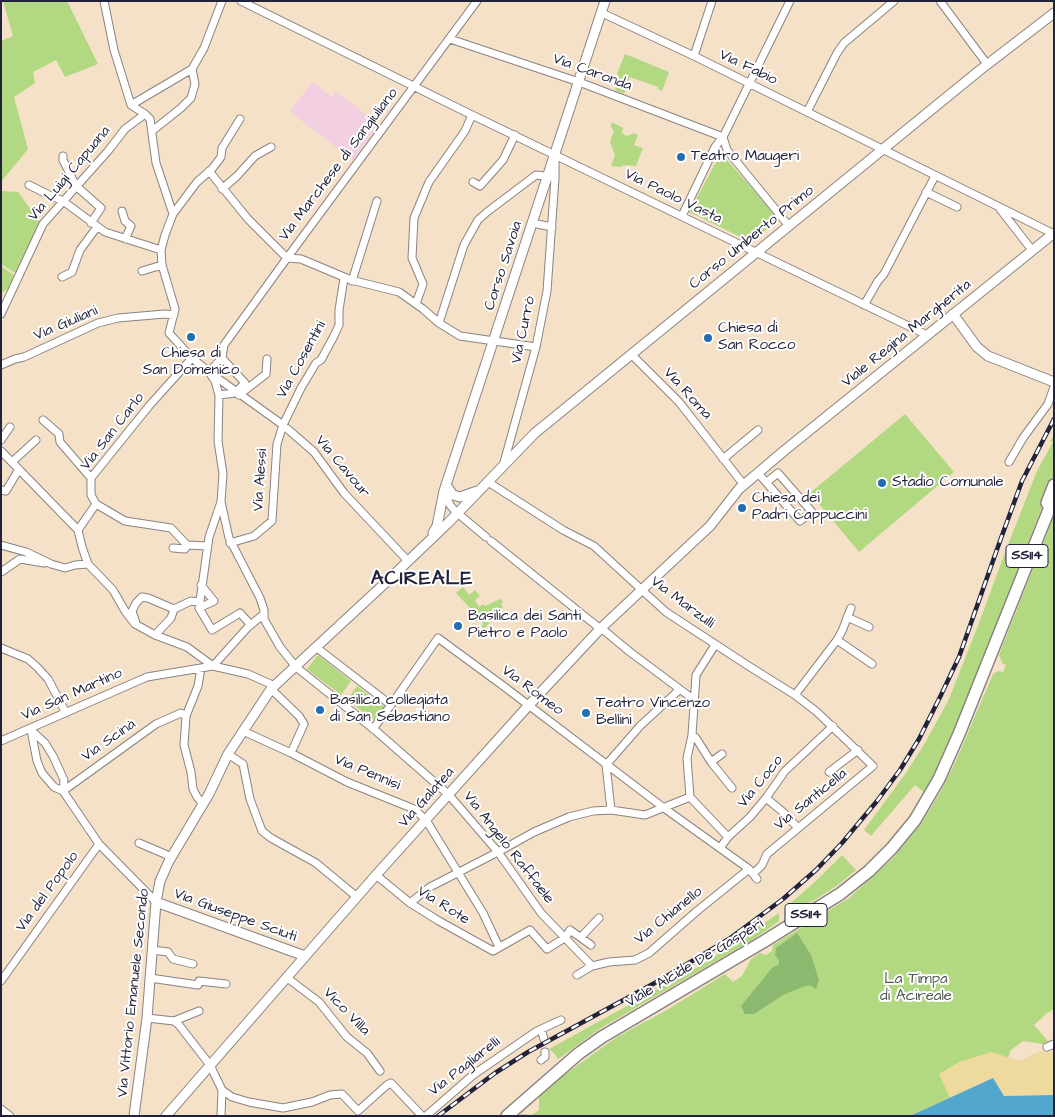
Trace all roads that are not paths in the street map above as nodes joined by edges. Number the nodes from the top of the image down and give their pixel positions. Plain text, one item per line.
1 (104, 1) edge
2 (222, 1) edge
3 (241, 1) edge
4 (477, 1) edge
5 (605, 1) edge
6 (712, 1) edge
7 (790, 1) edge
8 (894, 1) edge
9 (940, 1) edge
10 (602, 13) junction
11 (1054, 13) edge
12 (450, 39) junction
13 (694, 56) junction
14 (987, 64) junction
15 (192, 69) junction
16 (579, 82) junction
17 (749, 84) junction
18 (414, 87) junction
19 (131, 105) junction
20 (806, 112) junction
21 (145, 114) junction
22 (472, 115) junction
23 (240, 119) dead end
24 (152, 131) junction
25 (515, 135) junction
26 (723, 137) junction
27 (271, 147) dead end
28 (882, 150) junction
29 (555, 155) junction
30 (63, 156) dead end
31 (209, 171) junction
32 (935, 176) junction
33 (552, 177) junction
34 (473, 182) dead end
35 (29, 185) dead end
36 (76, 186) junction
37 (222, 189) junction
38 (926, 192) junction
39 (63, 201) junction
40 (377, 201) dead end
41 (998, 206) junction
42 (957, 207) dead end
43 (122, 211) dead end
44 (173, 214) junction
45 (682, 216) junction
46 (532, 223) junction
47 (94, 225) junction
48 (552, 226) junction
49 (789, 226) junction
50 (1053, 233) edge
51 (125, 239) junction
52 (161, 250) junction
53 (1032, 250) junction
54 (755, 253) junction
55 (287, 258) junction
56 (162, 265) junction
57 (142, 271) dead end
58 (62, 277) dead end
59 (344, 278) junction
60 (352, 281) junction
61 (416, 304) junction
62 (864, 305) junction
63 (1, 314) edge
64 (953, 314) junction
65 (174, 315) junction
66 (439, 322) junction
67 (927, 336) junction
68 (494, 341) junction
69 (536, 346) junction
70 (632, 354) junction
71 (192, 358) junction
72 (222, 358) junction
73 (267, 359) dead end
74 (1, 365) edge
75 (208, 372) junction
76 (1054, 382) edge
77 (1054, 387) edge
78 (237, 394) junction
79 (219, 395) junction
80 (43, 420) dead end
81 (283, 425) junction
82 (10, 427) dead end
83 (758, 430) dead end
84 (1, 440) edge
85 (36, 440) dead end
86 (1, 451) edge
87 (721, 456) junction
88 (12, 462) junction
89 (1009, 462) dead end
90 (503, 466) junction
91 (19, 469) junction
92 (758, 472) junction
93 (91, 478) junction
94 (488, 482) junction
95 (767, 482) junction
96 (744, 485) junction
97 (445, 488) junction
98 (1, 490) edge
99 (1053, 490) edge
100 (478, 492) junction
101 (221, 502) junction
102 (96, 504) junction
103 (457, 513) junction
104 (78, 530) junction
105 (230, 540) junction
106 (429, 540) junction
107 (1, 545) edge
108 (187, 545) junction
109 (207, 546) junction
110 (172, 548) dead end
111 (408, 561) junction
112 (51, 564) junction
113 (88, 564) junction
114 (1, 572) edge
115 (201, 585) junction
116 (642, 591) junction
117 (366, 603) joint
118 (199, 605) junction
119 (851, 608) dead end
120 (174, 609) junction
121 (264, 617) junction
122 (847, 617) junction
123 (138, 626) junction
124 (249, 626) junction
125 (869, 627) dead end
126 (601, 628) junction
127 (155, 635) junction
128 (836, 640) junction
129 (715, 645) junction
130 (319, 646) junction
131 (1, 648) edge
132 (872, 664) dead end
133 (216, 665) junction
134 (296, 667) junction
135 (201, 668) junction
136 (272, 689) junction
137 (679, 690) junction
138 (795, 695) junction
139 (693, 699) junction
140 (392, 704) junction
141 (529, 705) junction
142 (66, 713) junction
143 (186, 716) junction
144 (833, 726) junction
145 (30, 730) junction
146 (374, 730) junction
147 (243, 731) junction
148 (692, 735) junction
149 (1, 742) edge
150 (858, 750) junction
151 (291, 753) junction
152 (228, 754) junction
153 (722, 754) dead end
154 (710, 762) junction
155 (606, 765) junction
156 (873, 766) joint
157 (829, 772) dead end
158 (732, 788) dead end
159 (63, 791) junction
160 (449, 794) junction
161 (690, 798) junction
162 (766, 798) junction
163 (203, 804) junction
164 (664, 808) junction
165 (612, 810) junction
166 (426, 820) junction
167 (798, 828) junction
168 (730, 836) junction
169 (139, 843) dead end
170 (99, 844) junction
171 (720, 848) junction
172 (498, 852) junction
173 (172, 856) junction
174 (458, 873) junction
175 (751, 874) junction
176 (376, 875) junction
177 (358, 897) junction
178 (156, 902) junction
179 (410, 903) junction
180 (599, 918) dead end
181 (566, 937) junction
182 (581, 937) junction
183 (591, 945) dead end
184 (499, 947) junction
185 (152, 950) junction
186 (305, 956) junction
187 (192, 964) dead end
188 (592, 966) junction
189 (3, 976) edge
190 (577, 976) dead end
191 (286, 977) junction
192 (150, 978) junction
193 (226, 984) dead end
194 (200, 1011) dead end
195 (147, 1018) junction
196 (561, 1020) dead end
197 (174, 1022) junction
198 (541, 1029) junction
199 (544, 1039) dead end
200 (546, 1052) dead end
201 (542, 1060) dead end
202 (210, 1065) junction
203 (380, 1071) dead end
204 (222, 1090) junction
205 (1, 1109) edge
206 (10, 1116) edge
207 (134, 1116) edge
208 (166, 1116) edge
209 (221, 1116) edge
210 (422, 1116) edge
211 (426, 1116) edge
212 (507, 1116) edge

1 - 19 street
2 - 15 street
3 - 18 street, Via Paolo Vasta
4 - 12 street, Via Marchese di Sangiuliano
5 - 10 street, Corso Savoia
6 - 13 street
7 - 17 street
8 - 20 street
9 - 14 street
10 - 13 street, Via Fabio
10 - 16 street, Corso Savoia
11 - 14 street, Corso Umberto Primo
12 - 16 street, Via Caronda
12 - 18 street, Via Marchese di Sangiuliano
13 - 17 street, Via Fabio
14 - 28 street, Corso Umberto Primo
15 - 19 street
15 - 24 street
16 - 26 street, Via Caronda
16 - 29 street, Corso Savoia
17 - 20 street, Via Fabio
17 - 26 street
18 - 22 street, Via Paolo Vasta
18 - 55 street, Via Marchese di Sangiuliano
19 - 21 street
20 - 28 street, Via Fabio
21 - 24 street
21 - 36 street, Via Luigi Capuana
22 - 25 street, Via Paolo Vasta
22 - 61 street
23 - 31 street
24 - 44 street
25 - 29 street, Via Paolo Vasta
25 - 34 street
26 - 45 street
26 - 49 street
27 - 37 street
28 - 32 street, Via Fabio
28 - 49 street, Corso Umberto Primo
29 - 33 street, Corso Savoia
29 - 45 street, Via Paolo Vasta
30 - 36 street
31 - 37 street
31 - 44 street
32 - 38 street
32 - 41 street, Via Fabio
33 - 46 street, Corso Savoia
33 - 48 street, Via Currò
33 - 66 street
35 - 39 street
36 - 39 street, Via Luigi Capuana
36 - 47 street
37 - 55 street
38 - 42 street
38 - 62 street
39 - 47 street
39 - 63 street, Via Luigi Capuana
40 - 60 street
41 - 50 street, Via Fabio
41 - 53 street
43 - 51 street
44 - 52 street
45 - 54 street, Via Paolo Vasta
46 - 48 street
46 - 68 street, Corso Savoia
47 - 51 street
47 - 58 street
48 - 69 street, Via Currò
49 - 54 street, Corso Umberto Primo
50 - 53 street, Viale Regina Margherita
51 - 52 street
52 - 56 street
53 - 64 street, Viale Regina Margherita
54 - 62 street, Via Paolo Vasta
54 - 70 street, Corso Umberto Primo
55 - 59 street
55 - 72 street, Via Marchese di Sangiuliano
56 - 57 street
56 - 65 street
59 - 60 street
59 - 81 street, Via Cosentini
60 - 61 street
61 - 66 street
62 - 67 street, Via Paolo Vasta
64 - 67 street, Viale Regina Margherita
64 - 76 street
65 - 71 street, Via Cavour
65 - 74 street, Via Giuliani
66 - 68 street
67 - 92 street, Viale Regina Margherita
68 - 69 street
68 - 97 street, Corso Savoia
69 - 90 street, Via Currò
70 - 87 street, Via Roma
70 - 90 street, Corso Umberto Primo
71 - 75 street, Via Cavour
71 - 93 street, Via San Carlo
72 - 75 street
72 - 78 street
73 - 78 street
75 - 78 street, Via Cavour
75 - 79 street
77 - 89 street
78 - 79 street
78 - 81 street, Via Cavour
79 - 101 street
80 - 93 street
81 - 105 street, Via Alessi
81 - 111 street, Via Cavour
82 - 84 street
83 - 87 street
85 - 88 street
86 - 88 street
87 - 96 street, Via Roma
88 - 91 street
90 - 94 street, Corso Umberto Primo
91 - 98 street
91 - 104 street
92 - 95 street
92 - 96 street, Viale Regina Margherita
93 - 102 street, Via San Carlo
94 - 100 street, Corso Umberto Primo
94 - 116 street, Via Marzulli
95 - 95 street
96 - 116 street, Via Galatea
97 - 100 street
97 - 103 street
97 - 106 street, Corso Savoia
99 - 212 main road, Viale Alcide De Gasperi / SS114
100 - 103 street, Corso Umberto Primo
101 - 105 street, Via Angelo Raffaele
101 - 109 street
102 - 104 street
102 - 108 street
103 - 106 street, Corso Umberto Primo
103 - 126 street
104 - 113 street
105 - 121 street, Via Angelo Raffaele
106 - 111 street, Corso Umberto Primo
107 - 112 street
108 - 109 street
108 - 110 street
109 - 115 street
111 - 117 street, Corso Umberto Primo
112 - 113 street
112 - 114 street
113 - 123 street
115 - 118 street
115 - 118 street
116 - 126 street, Via Galatea
116 - 129 street, Via Marzulli
117 - 130 street, Via Vittorio Emanuele Secondo
118 - 120 street
118 - 124 street
119 - 122 street
120 - 123 street
120 - 127 street
121 - 124 street
121 - 134 street, Via Angelo Raffaele
122 - 125 street
122 - 128 street
123 - 127 street
124 - 133 street
126 - 137 street
126 - 141 street, Via Galatea
127 - 133 street
128 - 132 street
128 - 138 street
129 - 138 street, Via Marzulli
129 - 139 street
130 - 134 street, Via Vittorio Emanuele Secondo
130 - 140 street
131 - 142 street
133 - 135 street, Via San Martino
133 - 136 street
134 - 136 street, Via Vittorio Emanuele Secondo
134 - 146 street, Via Angelo Raffaele
135 - 142 street, Via San Martino
135 - 143 street
136 - 147 street, Via Vittorio Emanuele Secondo
136 - 151 street
137 - 139 street
137 - 155 street
138 - 144 street, Via Marzulli
139 - 148 street
140 - 141 street, Via Romeo
140 - 146 street
141 - 155 street, Via Romeo
141 - 160 street, Via Galatea
142 - 145 street, Via San Martino
143 - 159 street, Via Scinà
143 - 163 street
144 - 150 street, Via Marzulli
144 - 162 street, Via Coco
145 - 149 street, Via San Martino
145 - 159 street
145 - 159 street
146 - 160 street, Via Angelo Raffaele
147 - 151 street, Via Pennisi
147 - 152 street, Via Vittorio Emanuele Secondo
148 - 154 street
148 - 161 street
150 - 156 street, Via Marzulli
150 - 157 street
151 - 166 street, Via Pennisi
152 - 163 street, Via Vittorio Emanuele Secondo
152 - 177 street
153 - 154 street
154 - 158 street
155 - 164 street, Via Romeo
155 - 165 street
156 - 167 street, Via Santicella
159 - 170 street
160 - 166 street, Via Galatea
160 - 172 street, Via Angelo Raffaele
161 - 164 street
161 - 168 street
162 - 167 street
162 - 168 street, Via Coco
163 - 173 street, Via Vittorio Emanuele Secondo
164 - 165 street
164 - 171 street, Via Romeo
165 - 172 street
166 - 174 street, Via Pennisi
166 - 176 street, Via Galatea
167 - 175 street, Via Santicella
168 - 171 street, Via Coco
169 - 173 street
170 - 178 street
170 - 189 street, Via del Popolo
171 - 175 street, Via Romeo
172 - 174 street
172 - 181 street, Via Angelo Raffaele
173 - 178 street, Via Vittorio Emanuele Secondo
174 - 179 street
174 - 184 street, Via Pennisi
175 - 188 street, Via Chianello
176 - 177 street, Via Galatea
176 - 179 street, Via Rote
177 - 186 street, Via Galatea
178 - 185 street, Via Vittorio Emanuele Secondo
178 - 186 street, Via Giuseppe Sciuti
179 - 184 street, Via Rote
180 - 182 street
181 - 182 street
181 - 184 street
181 - 188 street, Via Angelo Raffaele
182 - 183 street
185 - 187 street
185 - 192 street, Via Vittorio Emanuele Secondo
186 - 191 street, Via Galatea
188 - 190 street, Via Chianello
191 - 202 street, Via Galatea
191 - 203 street, Vico Villa
192 - 193 street
192 - 195 street, Via Vittorio Emanuele Secondo
194 - 197 street
195 - 197 street
195 - 207 street, Via Vittorio Emanuele Secondo
196 - 198 street, Via Pagliarelli
197 - 202 street
198 - 199 street
198 - 211 street, Via Pagliarelli
200 - 201 street
202 - 204 street
202 - 208 street, Via Galatea
204 - 209 street
204 - 210 street, Via Pagliarelli
205 - 206 street

